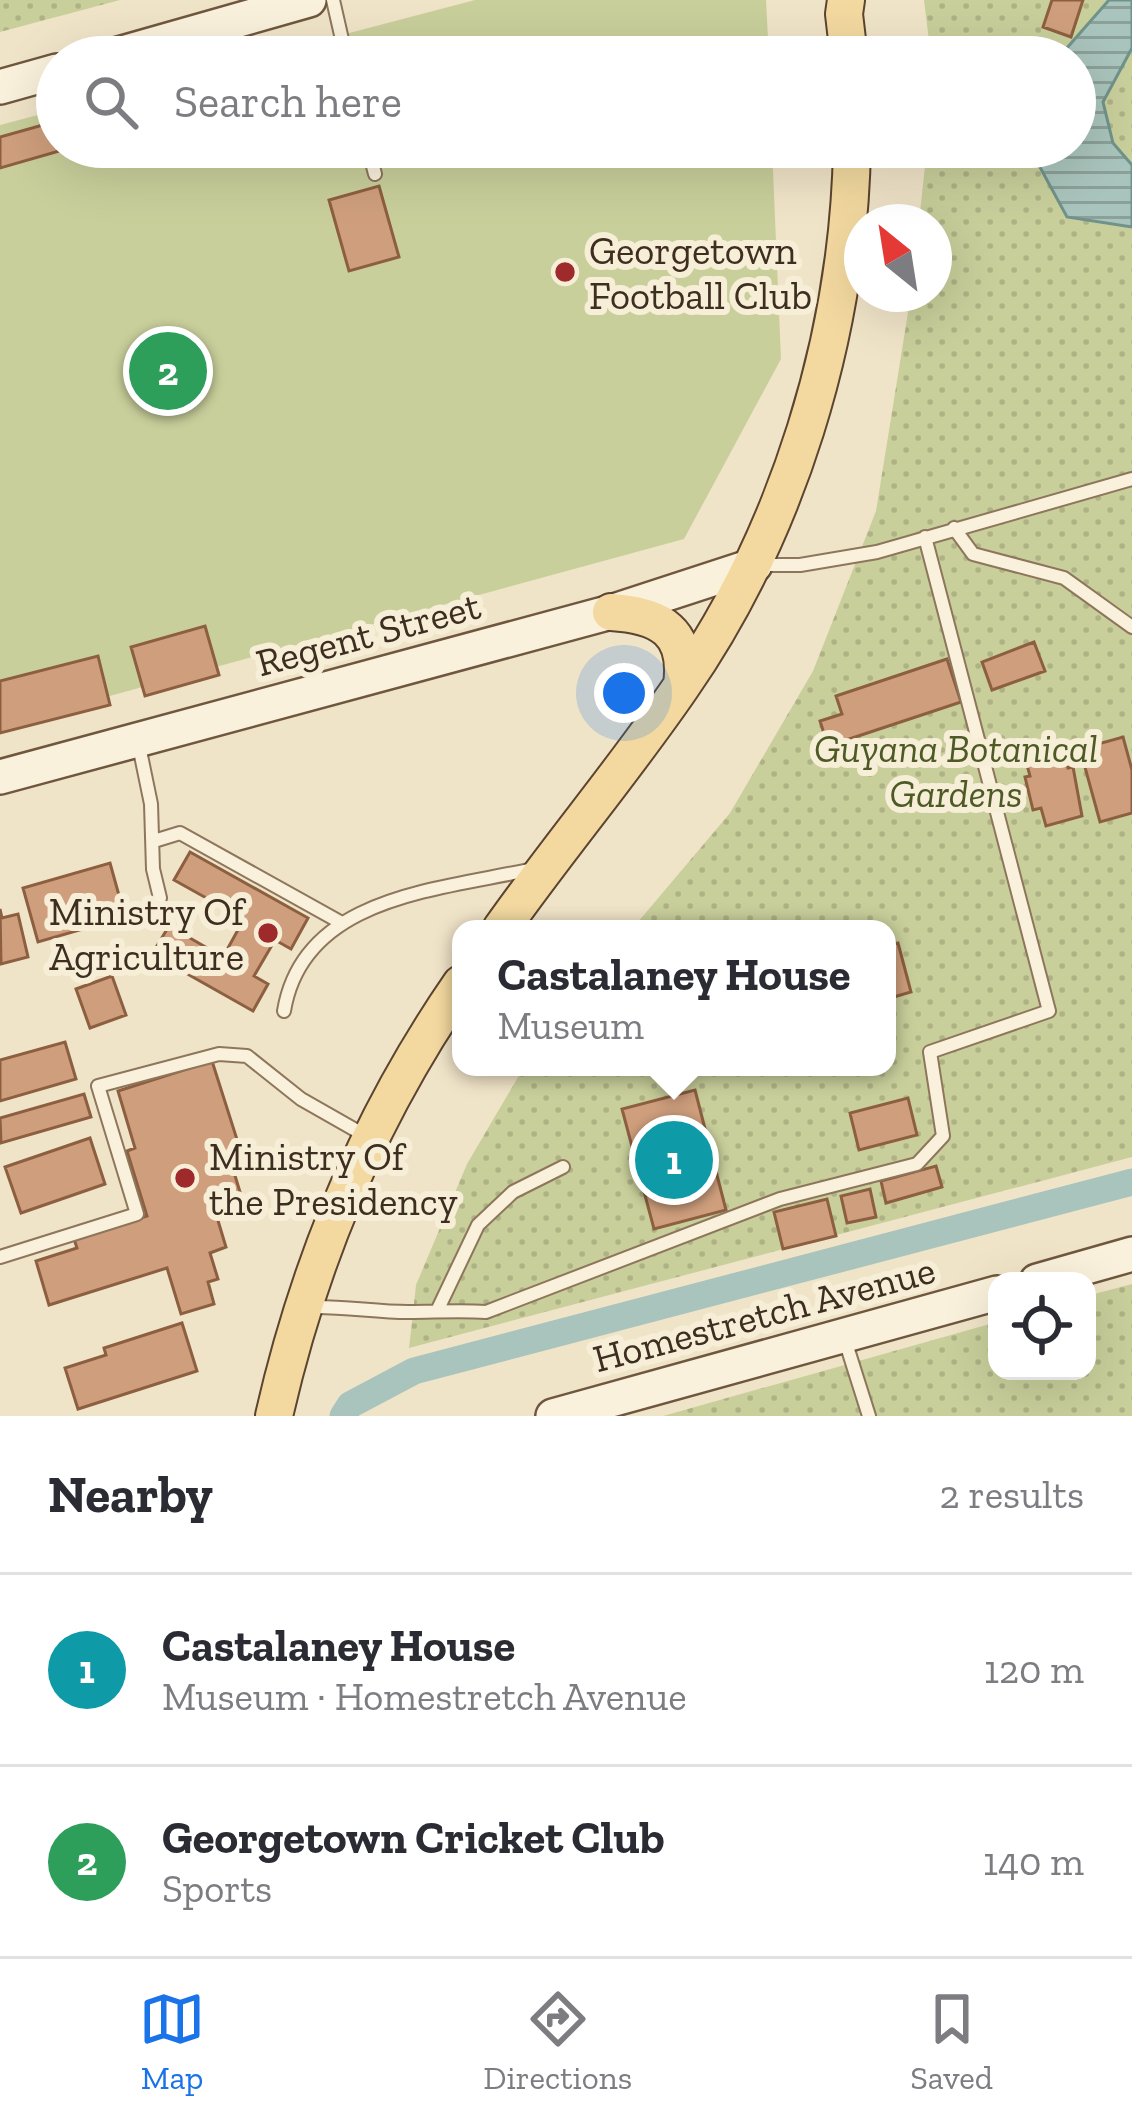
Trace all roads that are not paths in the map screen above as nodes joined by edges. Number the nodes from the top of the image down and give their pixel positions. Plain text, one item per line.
1 (309, 0) edge
2 (332, 0) edge
3 (843, 4) edge
4 (182, 36) edge
5 (341, 36) edge
6 (847, 36) edge
7 (36, 77) edge
8 (0, 88) edge
9 (373, 168) edge
10 (850, 168) edge
11 (375, 174) dead end
12 (1132, 479) edge
13 (955, 528) junction
14 (925, 537) junction
15 (772, 565) junction
16 (611, 612) junction
17 (1132, 627) edge
18 (682, 686) junction
19 (138, 740) junction
20 (0, 777) edge
21 (154, 841) junction
22 (545, 866) junction
23 (160, 898) dead end
24 (507, 920) edge
25 (340, 922) junction
26 (452, 997) edge
27 (284, 1011) dead end
28 (369, 1138) junction
29 (563, 1167) dead end
30 (1132, 1254) edge
31 (0, 1257) edge
32 (1069, 1272) edge
33 (988, 1296) edge
34 (303, 1307) junction
35 (438, 1309) junction
36 (843, 1336) junction
37 (593, 1411) edge
38 (274, 1416) edge
39 (553, 1416) edge
40 (869, 1416) edge

1 - 4 main road
2 - 5 lane
3 - 6 main road
7 - 8 main road
9 - 11 lane
10 - 15 main road
12 - 13 lane
13 - 14 lane
13 - 17 lane
14 - 15 lane
14 - 35 lane
15 - 16 main road, Regent Street
15 - 18 main road
16 - 18 main road
16 - 19 main road, Regent Street
18 - 22 main road
19 - 20 main road, Regent Street
19 - 21 lane
21 - 23 lane
21 - 25 lane
22 - 24 main road
22 - 25 lane
25 - 27 lane
26 - 28 main road
28 - 31 lane
28 - 34 main road
29 - 35 lane
30 - 32 main road
33 - 36 main road, Homestretch Avenue
34 - 35 lane
34 - 38 main road
36 - 37 main road, Homestretch Avenue
36 - 40 lane
37 - 39 main road, Homestretch Avenue

